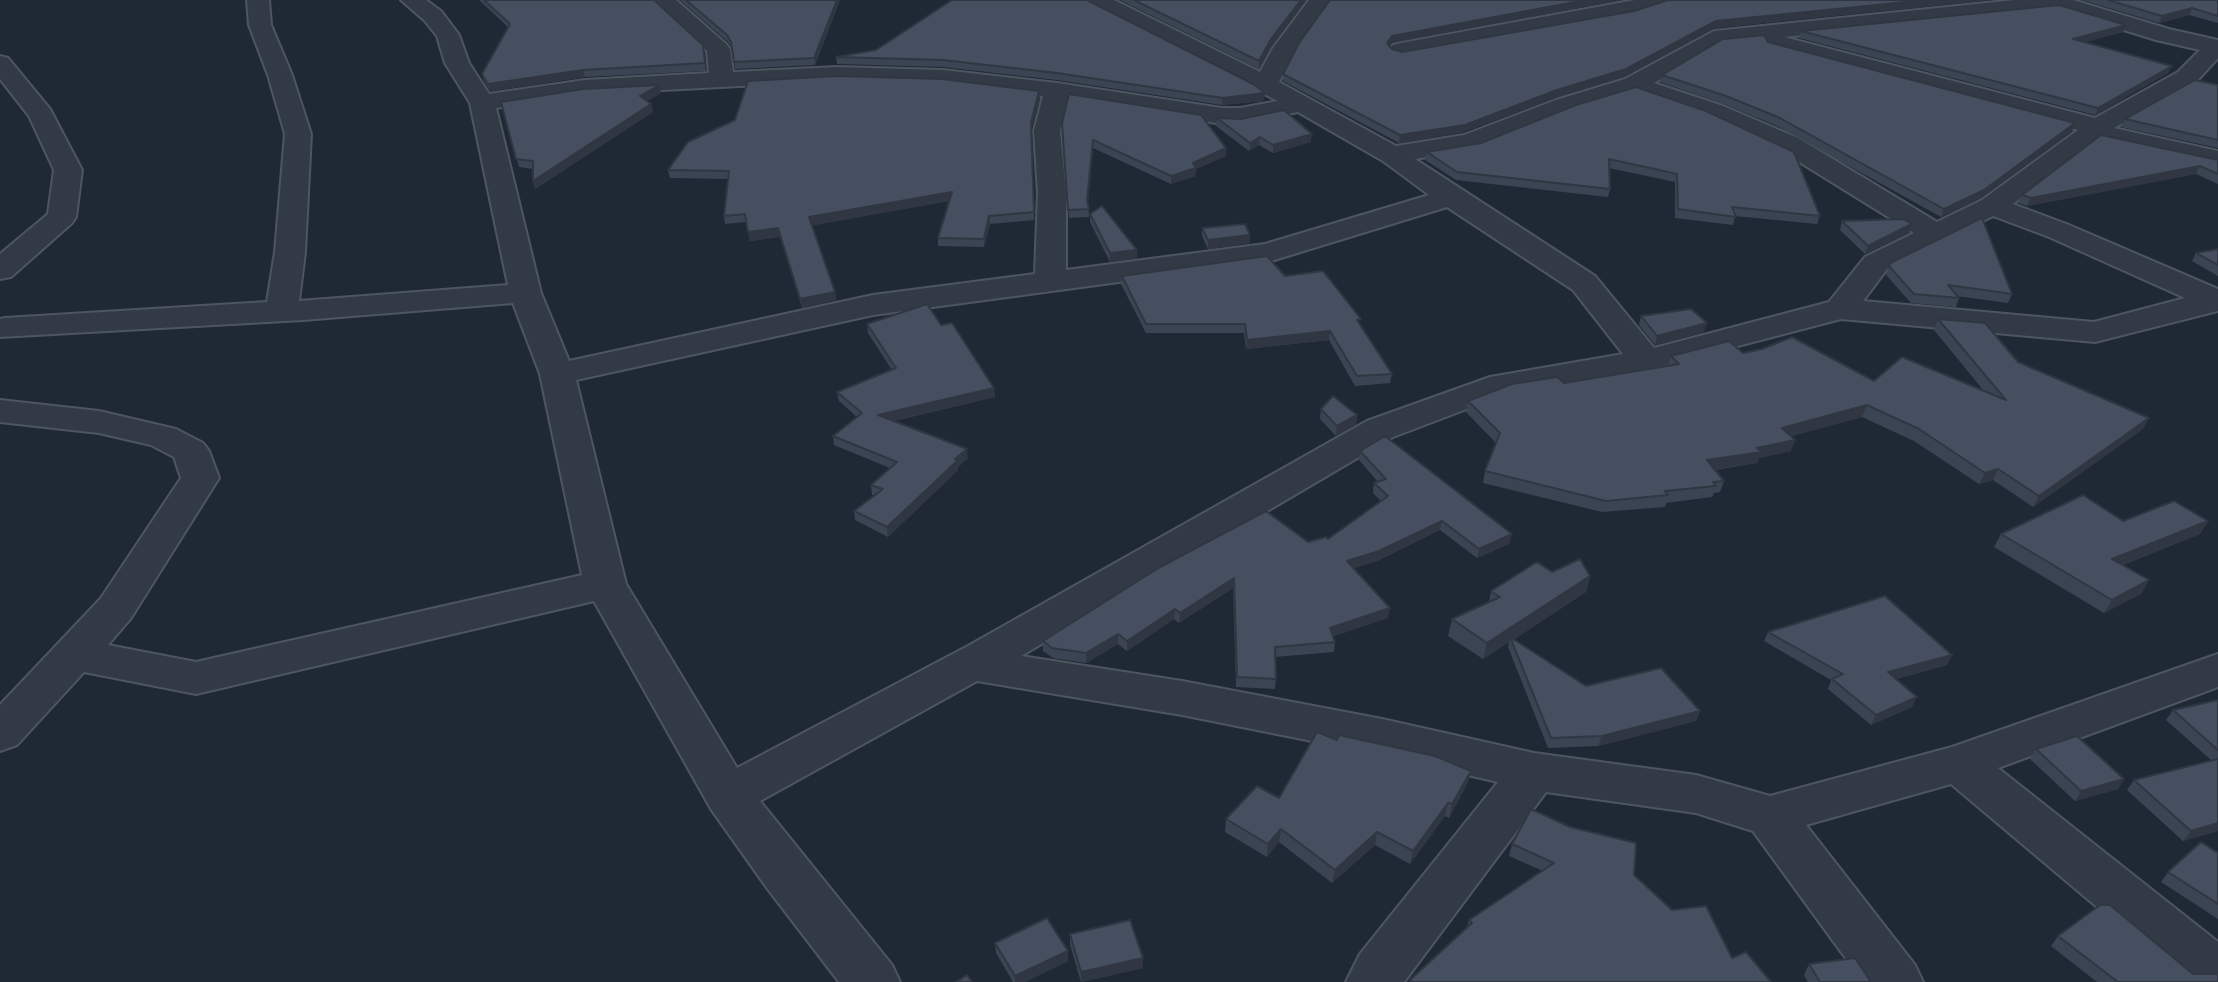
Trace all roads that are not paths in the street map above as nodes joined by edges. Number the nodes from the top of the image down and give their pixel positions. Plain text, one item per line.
1 (258, 0) edge
2 (412, 0) edge
3 (663, 0) edge
4 (1097, 0) edge
5 (1320, 0) edge
6 (1657, 0) edge
7 (2055, 1) edge
8 (1632, 8) junction
9 (1667, 21) edge
10 (1690, 30) edge
11 (1747, 35) junction
12 (1714, 38) junction
13 (2217, 47) edge
14 (1401, 50) edge
15 (0, 63) edge
16 (722, 79) junction
17 (1266, 84) junction
18 (1634, 84) junction
19 (1056, 90) junction
20 (482, 103) junction
21 (1302, 104) junction
22 (2096, 129) junction
23 (1392, 155) junction
24 (2218, 159) edge
25 (1451, 197) junction
26 (1992, 206) junction
27 (1934, 233) junction
28 (0, 270) edge
29 (1050, 281) junction
30 (525, 293) junction
31 (2217, 300) edge
32 (1840, 309) junction
33 (282, 311) junction
34 (5, 328) dead end
35 (1646, 360) junction
36 (556, 374) junction
37 (0, 411) edge
38 (605, 584) junction
39 (75, 655) junction
40 (972, 664) junction
41 (2218, 670) edge
42 (19, 700) edge
43 (0, 733) edge
44 (1959, 763) junction
45 (1535, 772) junction
46 (728, 795) junction
47 (1770, 816) junction
48 (2218, 975) edge
49 (872, 982) edge
50 (1374, 982) edge
51 (1895, 982) edge

1 - 33 street
2 - 20 street
3 - 16 street
4 - 17 street
5 - 17 street
6 - 8 street
7 - 11 street
7 - 13 street
8 - 9 street
8 - 14 street
10 - 12 street
11 - 12 street
11 - 22 street
12 - 18 street
13 - 22 street
15 - 28 street
16 - 19 street
16 - 20 street
17 - 21 street
18 - 23 street
18 - 27 street
19 - 21 street
19 - 29 street
20 - 30 street
21 - 23 street
22 - 24 street
22 - 26 street
23 - 25 street
25 - 29 street
25 - 35 street
26 - 27 street
26 - 31 street
27 - 32 street
29 - 36 street
30 - 33 street
30 - 36 street
31 - 32 street
32 - 35 street
33 - 34 street
35 - 40 street
36 - 38 street
37 - 39 street
38 - 39 street
38 - 46 street
39 - 42 street
40 - 45 street
40 - 46 street
41 - 44 street
42 - 43 street
44 - 47 street
44 - 48 street
45 - 47 street
45 - 50 street
46 - 49 street
47 - 51 street

